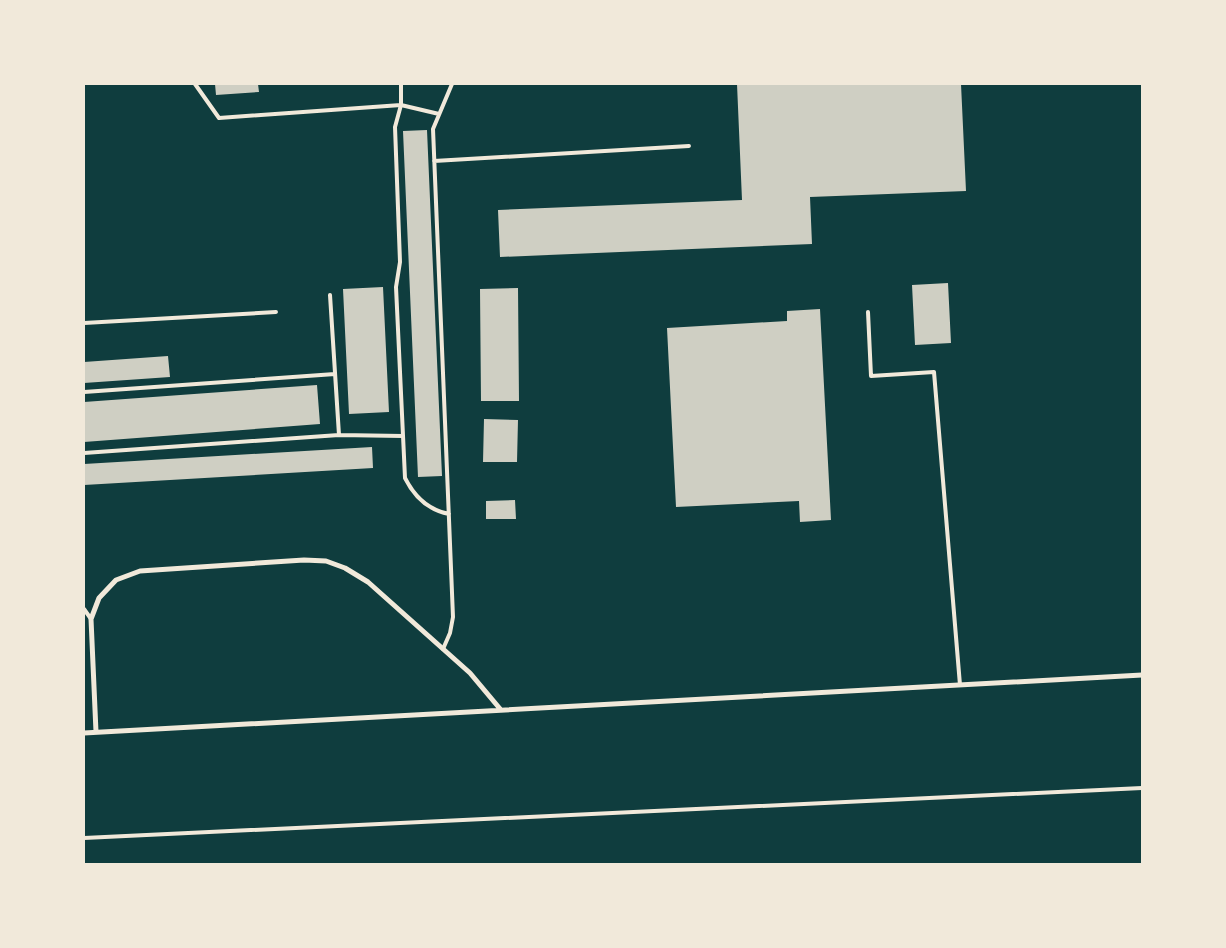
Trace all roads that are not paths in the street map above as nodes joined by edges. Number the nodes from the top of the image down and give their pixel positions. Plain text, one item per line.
1 (195, 84) edge
2 (401, 84) edge
3 (452, 84) edge
4 (402, 105) junction
5 (440, 114) junction
6 (689, 146) dead end
7 (434, 161) junction
8 (330, 295) dead end
9 (276, 312) dead end
10 (868, 312) dead end
11 (84, 323) edge
12 (335, 374) junction
13 (84, 392) edge
14 (338, 435) junction
15 (403, 436) junction
16 (84, 452) edge
17 (449, 514) junction
18 (84, 609) edge
19 (92, 619) junction
20 (443, 649) junction
21 (1142, 675) edge
22 (960, 685) junction
23 (501, 710) junction
24 (96, 732) junction
25 (84, 733) edge
26 (1142, 788) edge
27 (84, 838) edge

1 - 4 lane
2 - 4 lane
3 - 5 lane
4 - 5 lane
4 - 15 lane
5 - 7 lane
6 - 7 lane
7 - 17 lane
8 - 12 lane
9 - 11 lane
10 - 22 lane
12 - 13 lane
12 - 14 lane
14 - 15 lane
14 - 16 lane
15 - 17 lane
17 - 20 lane
18 - 19 lane
19 - 20 street
19 - 24 street
20 - 23 street
21 - 22 street
22 - 23 street
23 - 24 street
24 - 25 street
26 - 27 lane

